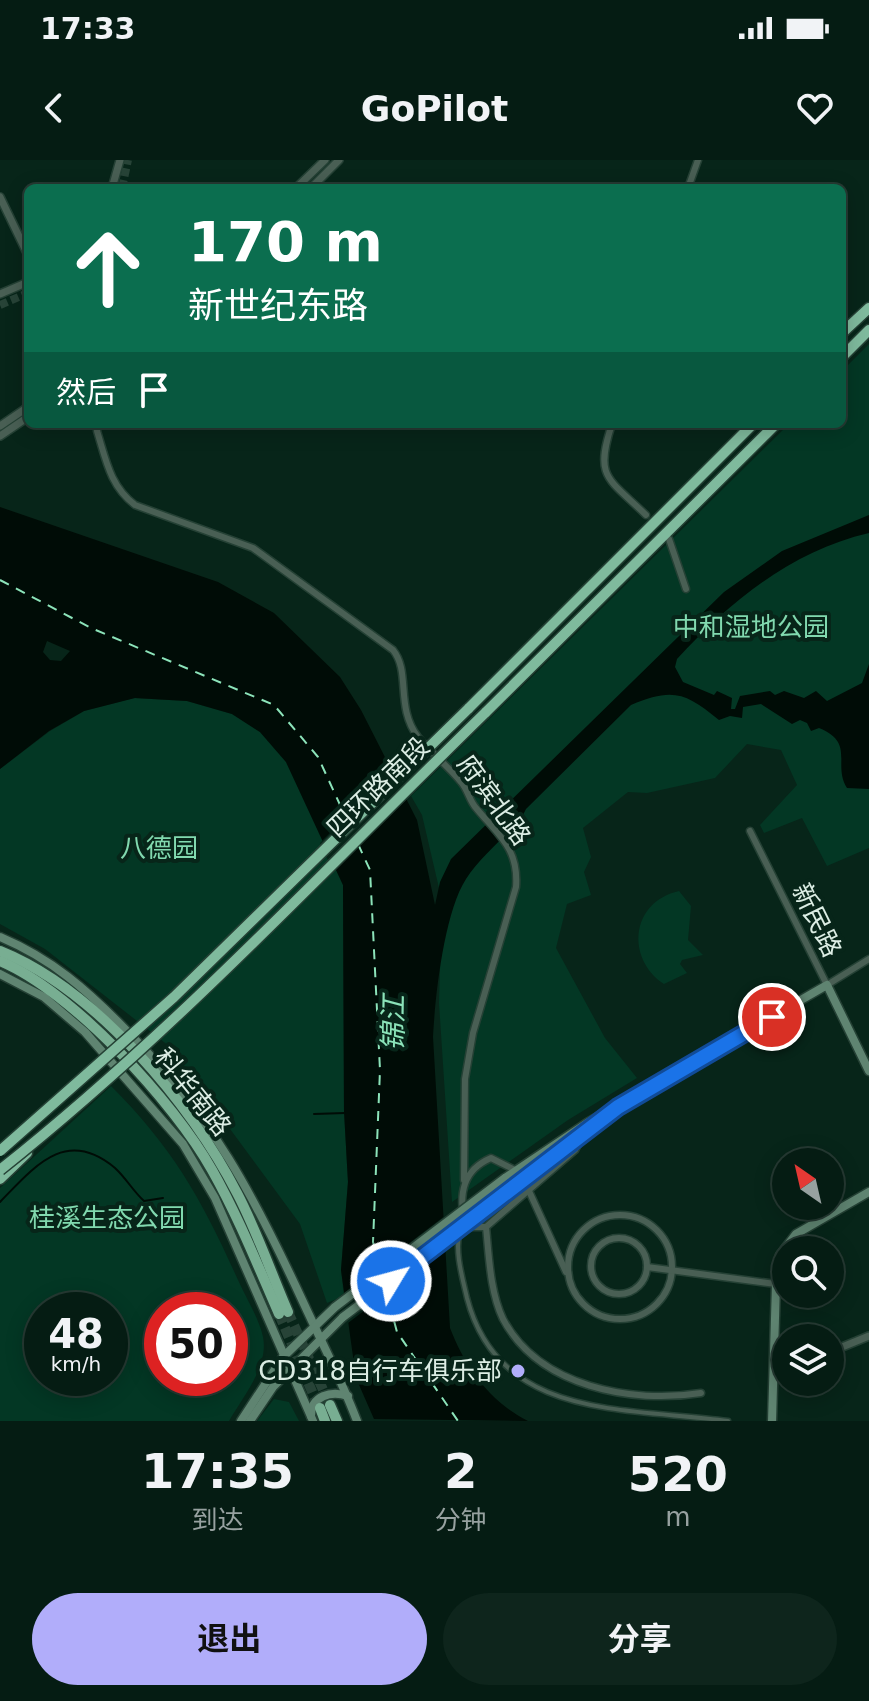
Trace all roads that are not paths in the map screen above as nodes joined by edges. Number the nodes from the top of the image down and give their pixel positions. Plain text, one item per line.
1 (120, 160) edge
2 (325, 160) edge
3 (339, 160) edge
4 (698, 160) edge
5 (113, 184) edge
6 (300, 184) edge
7 (315, 184) edge
8 (689, 184) edge
9 (0, 197) edge
10 (24, 247) edge
11 (24, 284) edge
12 (0, 294) edge
13 (869, 308) edge
14 (846, 329) edge
15 (869, 330) edge
16 (846, 353) edge
17 (24, 410) edge
18 (24, 420) edge
19 (0, 426) edge
20 (99, 428) edge
21 (611, 428) edge
22 (749, 428) edge
23 (772, 428) edge
24 (0, 436) edge
25 (646, 515) dead end
26 (669, 539) dead end
27 (686, 589) dead end
28 (750, 831) dead end
29 (0, 937) edge
30 (0, 951) edge
31 (869, 959) edge
32 (0, 961) edge
33 (0, 974) edge
34 (827, 985) junction
35 (79, 999) junction
36 (122, 1025) junction
37 (869, 1071) edge
38 (618, 1107) junction
39 (49, 1131) junction
40 (583, 1134) junction
41 (0, 1151) edge
42 (210, 1166) junction
43 (0, 1170) edge
44 (517, 1171) junction
45 (0, 1179) edge
46 (464, 1180) junction
47 (529, 1191) junction
48 (869, 1192) edge
49 (215, 1198) junction
50 (464, 1221) junction
51 (486, 1227) junction
52 (794, 1236) edge
53 (647, 1267) junction
54 (672, 1270) junction
55 (567, 1275) junction
56 (772, 1283) edge
57 (314, 1325) junction
58 (869, 1336) edge
59 (320, 1337) junction
60 (844, 1346) edge
61 (283, 1357) junction
62 (289, 1370) junction
63 (701, 1393) dead end
64 (348, 1396) junction
65 (776, 1396) edge
66 (312, 1420) edge
67 (241, 1421) edge
68 (250, 1421) edge
69 (325, 1421) edge
70 (337, 1421) edge
71 (357, 1421) edge
72 (728, 1421) edge
73 (772, 1421) edge

1 - 5 street
2 - 6 street
3 - 7 street
4 - 8 street
9 - 10 street
11 - 12 street
13 - 14 highway
15 - 16 highway
17 - 19 street
18 - 24 street
20 - 46 street, 府滨北路
21 - 25 street
22 - 41 highway, 四环路南段, bridge
23 - 39 highway, 四环路南段, bridge
26 - 27 street
28 - 34 street, 新民路
29 - 36 main road
30 - 35 highway, 科华南路
31 - 34 street
32 - 42 highway, 科华南路
33 - 49 main road
34 - 37 main road, 新民路
34 - 38 main road
35 - 36 main road
35 - 42 highway, 科华南路
36 - 57 main road
38 - 40 main road
38 - 44 main road
39 - 43 highway, 四环路南段, bridge
39 - 45 highway, bridge
40 - 47 street
40 - 59 main road, bridge
42 - 49 main road
44 - 46 street
44 - 57 main road, bridge
46 - 50 street, 府滨北路
47 - 51 street
47 - 55 street
48 - 52 main road
49 - 61 main road
50 - 51 street
50 - 72 street, 府滨北路
51 - 63 street
53 - 53 street
53 - 54 street
54 - 55 street
54 - 55 street
54 - 56 street
57 - 59 main road
57 - 61 main road
58 - 60 street
59 - 62 main road
59 - 64 main road
61 - 62 main road
61 - 67 main road
62 - 66 main road
62 - 68 main road
64 - 66 main road
64 - 71 main road
65 - 73 main road
69 - 70 highway

